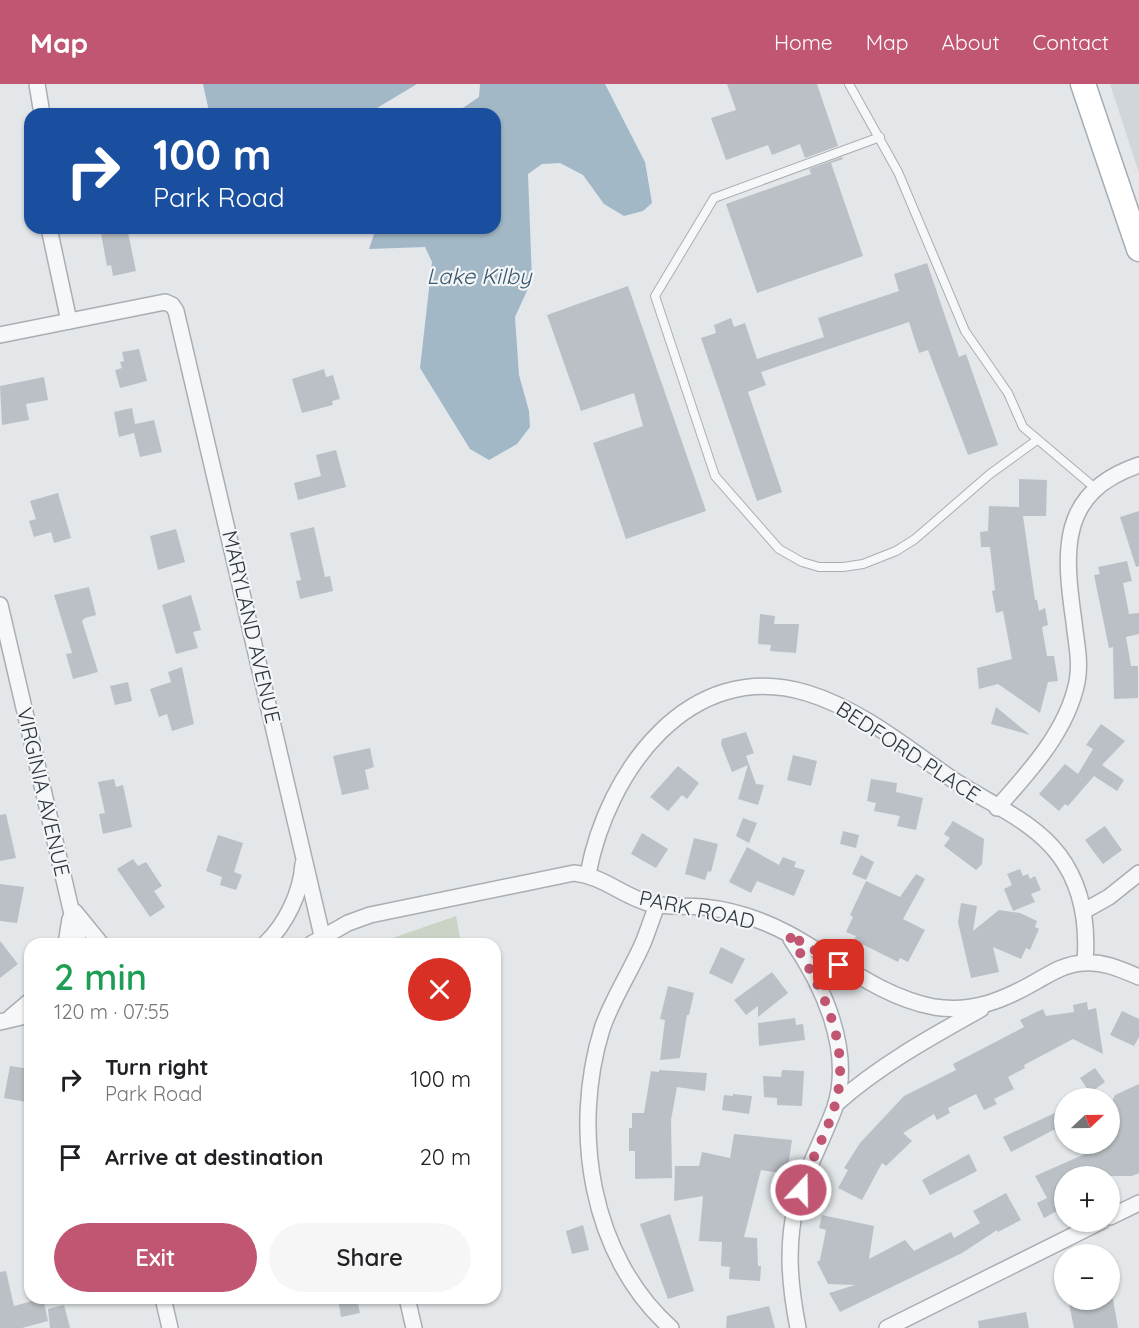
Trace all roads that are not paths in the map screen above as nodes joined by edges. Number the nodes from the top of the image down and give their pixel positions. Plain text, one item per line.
1 (37, 84) edge
2 (849, 84) edge
3 (1083, 84) edge
4 (41, 108) edge
5 (880, 137) junction
6 (50, 234) edge
7 (1139, 249) edge
8 (69, 321) junction
9 (0, 335) edge
10 (1037, 440) junction
11 (1139, 465) edge
12 (1095, 488) junction
13 (0, 604) edge
14 (997, 808) junction
15 (304, 854) junction
16 (1139, 873) edge
17 (588, 874) junction
18 (70, 904) junction
19 (657, 905) junction
20 (1084, 911) junction
21 (788, 934) junction
22 (67, 938) edge
23 (78, 938) edge
24 (96, 938) edge
25 (269, 938) edge
26 (318, 938) edge
27 (324, 938) edge
28 (1085, 962) junction
29 (1139, 977) edge
30 (988, 1005) junction
31 (24, 1006) edge
32 (24, 1017) edge
33 (3, 1022) edge
34 (24, 1026) edge
35 (836, 1104) junction
36 (1139, 1203) edge
37 (1120, 1212) edge
38 (1080, 1232) edge
39 (164, 1304) edge
40 (408, 1304) edge
41 (170, 1328) edge
42 (414, 1328) edge
43 (671, 1328) edge
44 (798, 1328) edge
45 (887, 1328) edge

1 - 4 street
2 - 5 lane
3 - 7 main road
5 - 10 lane
5 - 10 lane
6 - 8 street
8 - 9 street
8 - 15 street, MARYLAND AVENUE
10 - 12 lane
11 - 12 street
12 - 14 street
13 - 18 street, VIRGINIA AVENUE
14 - 17 street, BEDFORD PLACE
14 - 20 street, BEDFORD PLACE
15 - 25 street
15 - 26 street, MARYLAND AVENUE
16 - 20 street
17 - 19 street, PARK ROAD
17 - 27 street, PARK ROAD
18 - 22 street
18 - 23 street, VIRGINIA AVENUE
18 - 24 street
19 - 21 street, PARK ROAD
19 - 43 street
20 - 28 street, BEDFORD PLACE
21 - 30 street, PARK ROAD
21 - 35 street
28 - 29 street, PARK ROAD
28 - 30 street, PARK ROAD
30 - 35 street
31 - 33 street
32 - 33 street
33 - 34 street
35 - 44 street
36 - 37 street
38 - 45 street
39 - 41 street
40 - 42 street

